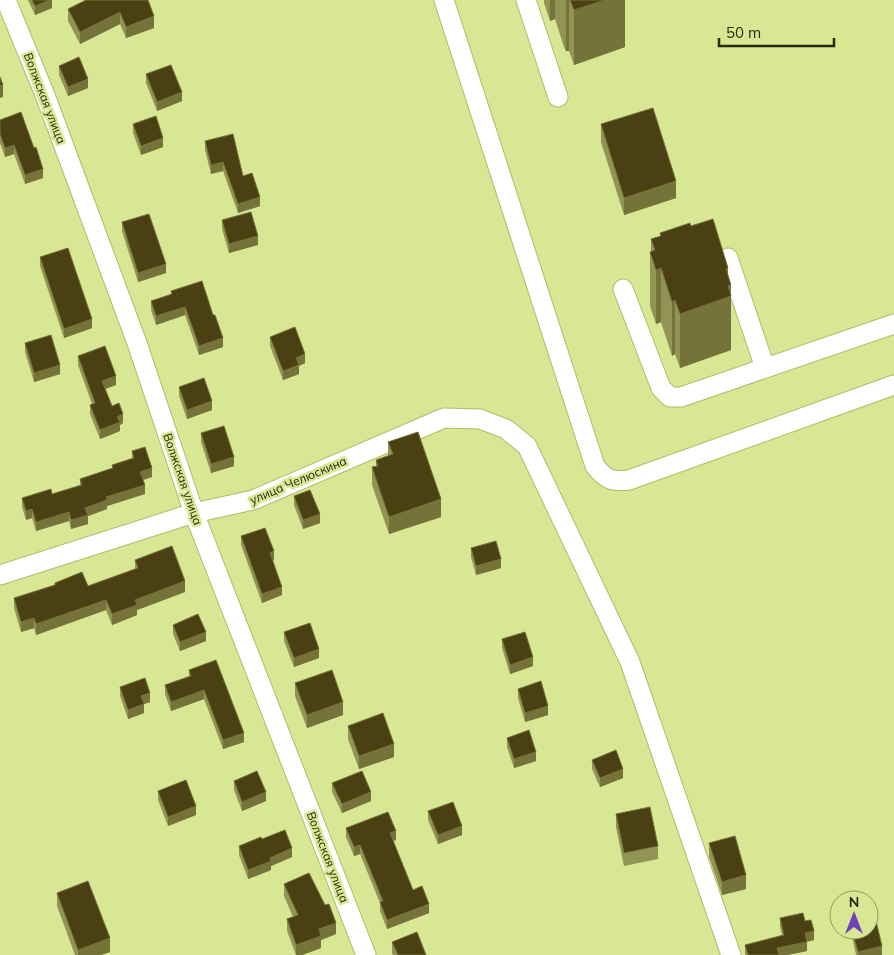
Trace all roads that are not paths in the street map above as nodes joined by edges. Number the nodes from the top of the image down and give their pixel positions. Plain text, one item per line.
1 (6, 0) edge
2 (444, 0) edge
3 (526, 0) edge
4 (558, 97) dead end
5 (728, 258) dead end
6 (623, 289) dead end
7 (894, 324) edge
8 (764, 368) junction
9 (894, 385) edge
10 (194, 513) junction
11 (0, 576) edge
12 (366, 955) edge
13 (731, 955) edge

1 - 10 street, Волжская улица
2 - 9 street
3 - 4 street
5 - 8 street
6 - 8 street
7 - 8 street
10 - 11 street, улица Челюскина
10 - 12 street, Волжская улица
10 - 13 street, улица Челюскина

